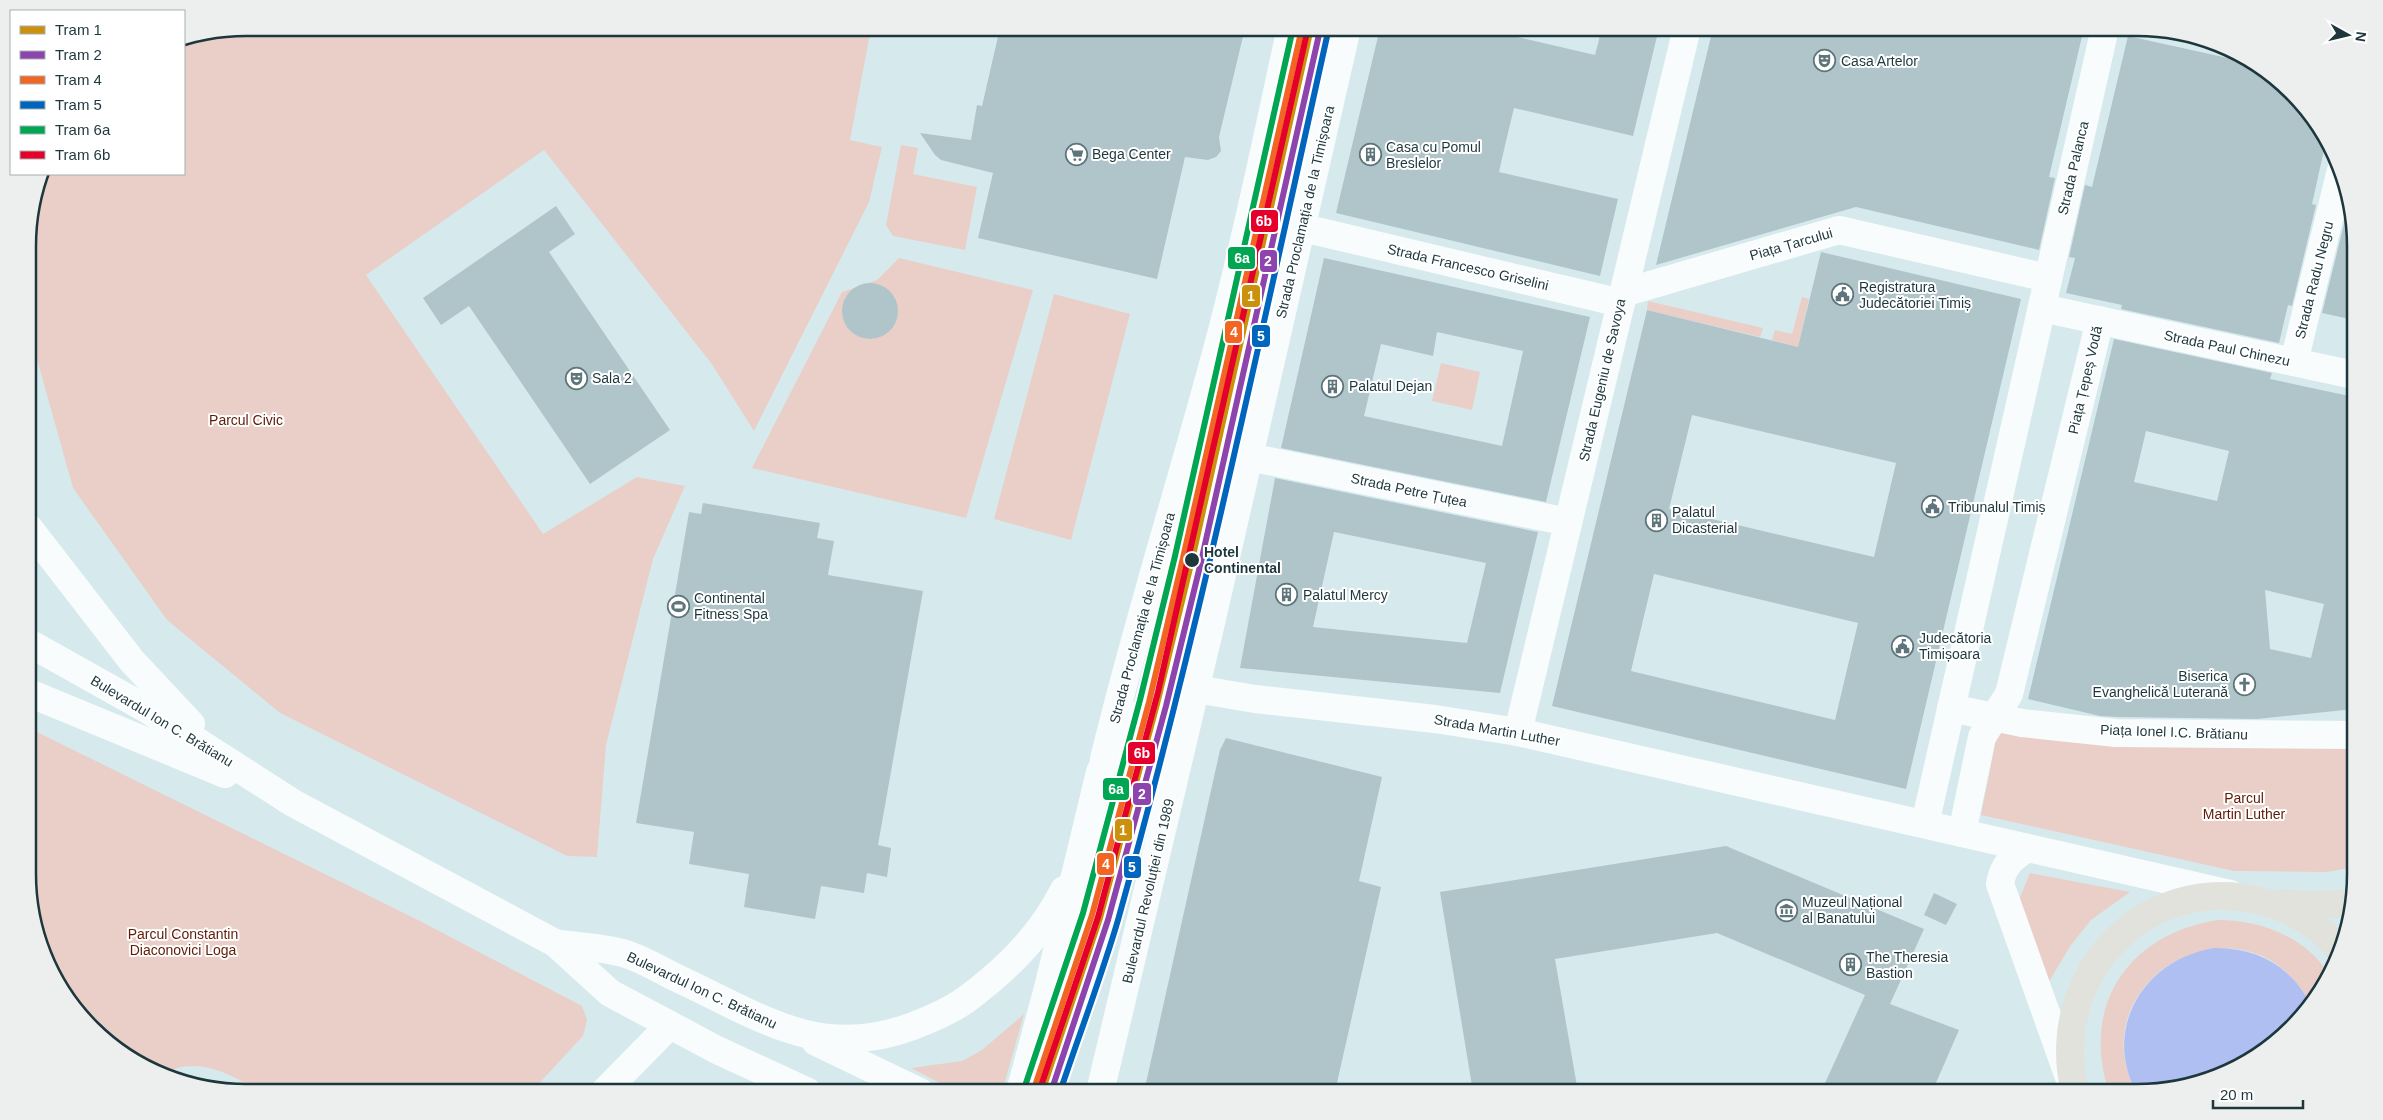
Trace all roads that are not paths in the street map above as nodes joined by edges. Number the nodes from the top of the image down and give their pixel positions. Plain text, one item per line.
1 (1289, 36) edge
2 (1345, 36) edge
3 (1685, 36) edge
4 (2102, 36) edge
5 (2338, 184) edge
6 (1316, 231) dead end
7 (2048, 278) junction
8 (1622, 298) junction
9 (2042, 308) junction
10 (2100, 320) junction
11 (2294, 362) junction
12 (2347, 373) edge
13 (1249, 457) junction
14 (1568, 522) junction
15 (36, 537) edge
16 (36, 647) edge
17 (1196, 689) junction
18 (36, 696) edge
19 (1950, 708) junction
20 (1995, 717) junction
21 (1518, 732) junction
22 (2347, 735) edge
23 (1100, 772) junction
24 (293, 803) junction
25 (1925, 824) junction
26 (1087, 830) junction
27 (1962, 833) junction
28 (2027, 848) junction
29 (2255, 900) junction
30 (2345, 903) edge
31 (2343, 917) edge
32 (555, 943) junction
33 (2335, 945) edge
34 (670, 1026) junction
35 (790, 1030) junction
36 (612, 1084) edge
37 (790, 1084) edge
38 (903, 1084) edge
39 (1022, 1084) edge
40 (1102, 1084) edge
41 (2072, 1084) edge
42 (2074, 1084) edge

1 - 23 street, Strada Proclamația de la Timișoara
2 - 13 street, Strada Proclamația de la Timișoara
3 - 8 street, Strada Eugeniu de Savoya
4 - 7 street, Strada Palanca
5 - 11 street, Strada Radu Negru
6 - 8 street, Strada Francesco Griselini
7 - 8 street, Piața Țarcului
7 - 9 street, Strada Palanca
8 - 14 street, Strada Eugeniu de Savoya
9 - 10 street, Piața Țepeș Vodă
9 - 19 street
10 - 11 street, Strada Paul Chinezu
10 - 20 street, Piața Țepeș Vodă
11 - 12 street, Strada Paul Chinezu
13 - 14 street, Strada Petre Țuțea
13 - 17 street, Strada Proclamația de la Timișoara
14 - 21 street, Strada Eugeniu de Savoya
15 - 24 street, Bulevardul Ion C. Brătianu
16 - 24 street, Bulevardul Ion C. Brătianu
17 - 21 street, Strada Martin Luther
17 - 23 street, Strada Martin Luther
17 - 40 street, Bulevardul Revoluției din 1989
18 - 24 street, Bulevardul Ion C. Brătianu
19 - 20 street
19 - 25 street
20 - 22 street, Piața Ionel I.C. Brătianu
20 - 27 street, Piața Țepeș Vodă
21 - 25 street, Strada Martin Luther
23 - 26 street
24 - 32 street, Bulevardul Ion C. Brătianu
25 - 27 street
26 - 35 street, Bulevardul Ion C. Brătianu
26 - 39 street
27 - 28 street
28 - 29 street
28 - 41 street
29 - 30 main road
29 - 31 street
29 - 33 main road
29 - 42 main road
32 - 34 street, Bulevardul Ion C. Brătianu
32 - 35 street, Bulevardul Ion C. Brătianu
34 - 36 street
34 - 37 street, Bulevardul Ion C. Brătianu
35 - 38 street, Bulevardul Ion C. Brătianu

